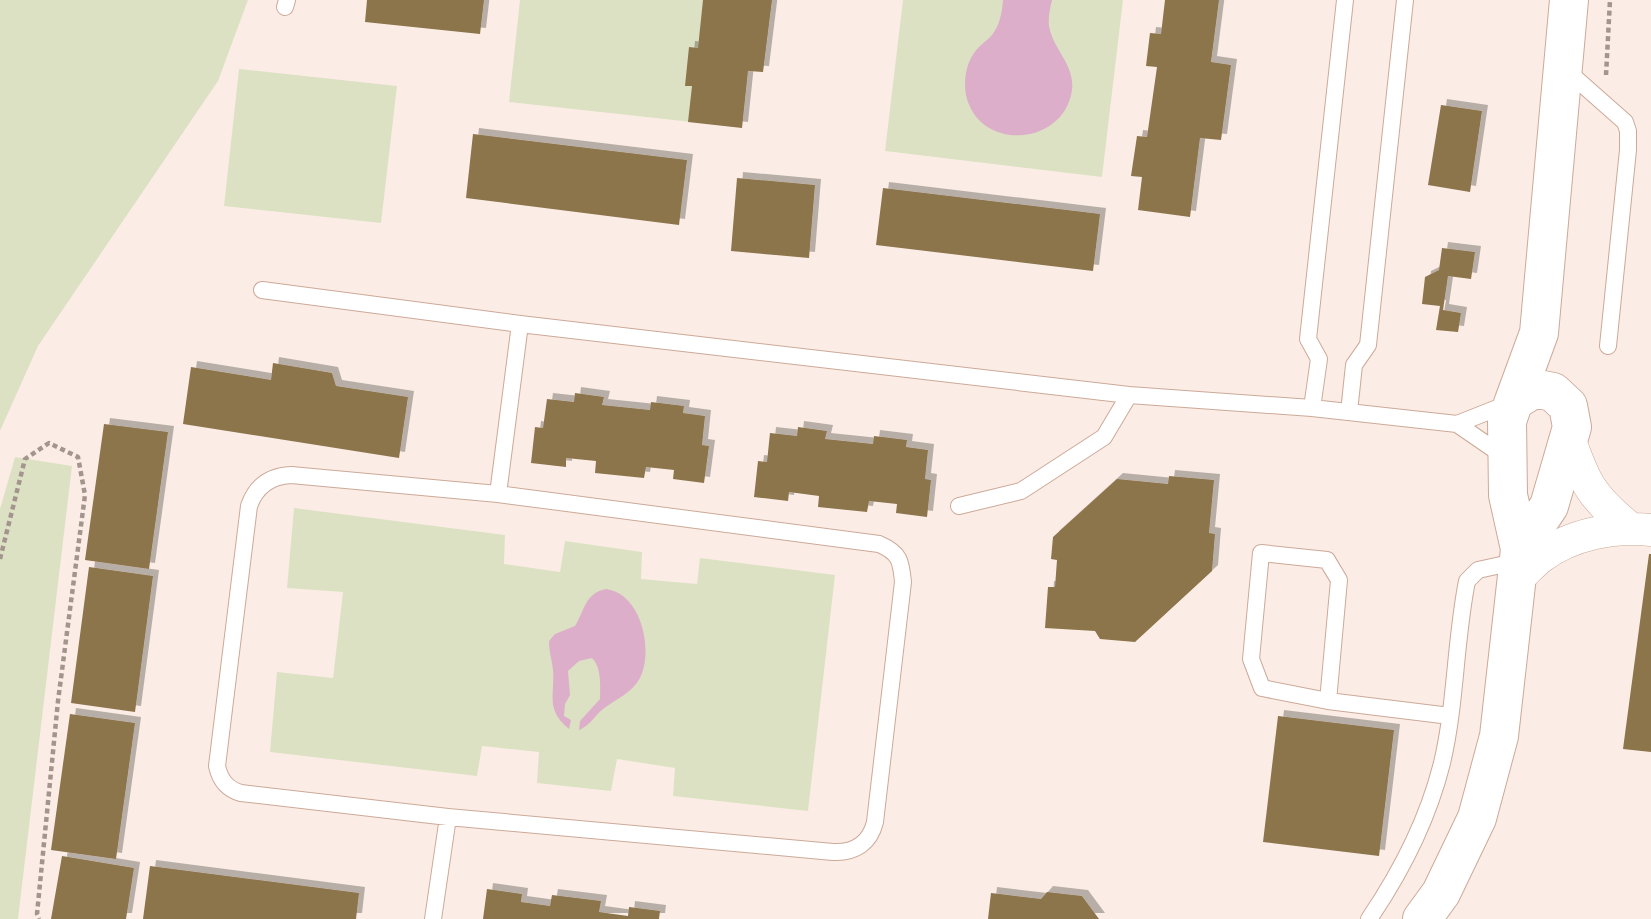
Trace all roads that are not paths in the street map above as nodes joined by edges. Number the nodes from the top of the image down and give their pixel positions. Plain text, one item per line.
1 (1345, 0) edge
2 (1405, 0) edge
3 (1569, 0) edge
4 (1563, 67) junction
5 (262, 290) dead end
6 (520, 324) junction
7 (1539, 333) junction
8 (1608, 346) dead end
9 (1129, 395) junction
10 (1562, 398) junction
11 (1514, 401) junction
12 (1312, 408) junction
13 (1349, 412) junction
14 (1457, 424) junction
15 (1569, 438) junction
16 (1506, 457) junction
17 (498, 494) junction
18 (1508, 495) junction
19 (959, 506) dead end
20 (1549, 506) junction
21 (1640, 529) edge
22 (1519, 563) junction
23 (1328, 701) junction
24 (1450, 716) junction
25 (448, 817) junction
26 (433, 919) edge
27 (1368, 919) edge
28 (1422, 919) edge

1 - 12 lane
2 - 13 lane
3 - 4 street
4 - 7 street
4 - 8 lane
5 - 6 lane
6 - 9 lane
6 - 17 lane
7 - 10 street
7 - 11 street
9 - 12 lane
9 - 19 lane
10 - 11 street
10 - 15 street
11 - 14 lane
11 - 16 street
12 - 13 lane
13 - 14 lane
14 - 16 lane
15 - 20 street
15 - 21 street
16 - 18 street
17 - 25 lane
17 - 25 lane
18 - 20 street
18 - 22 street
20 - 22 street
21 - 22 street
22 - 24 lane
22 - 28 street
23 - 23 lane
23 - 24 lane
24 - 27 lane
25 - 26 lane

